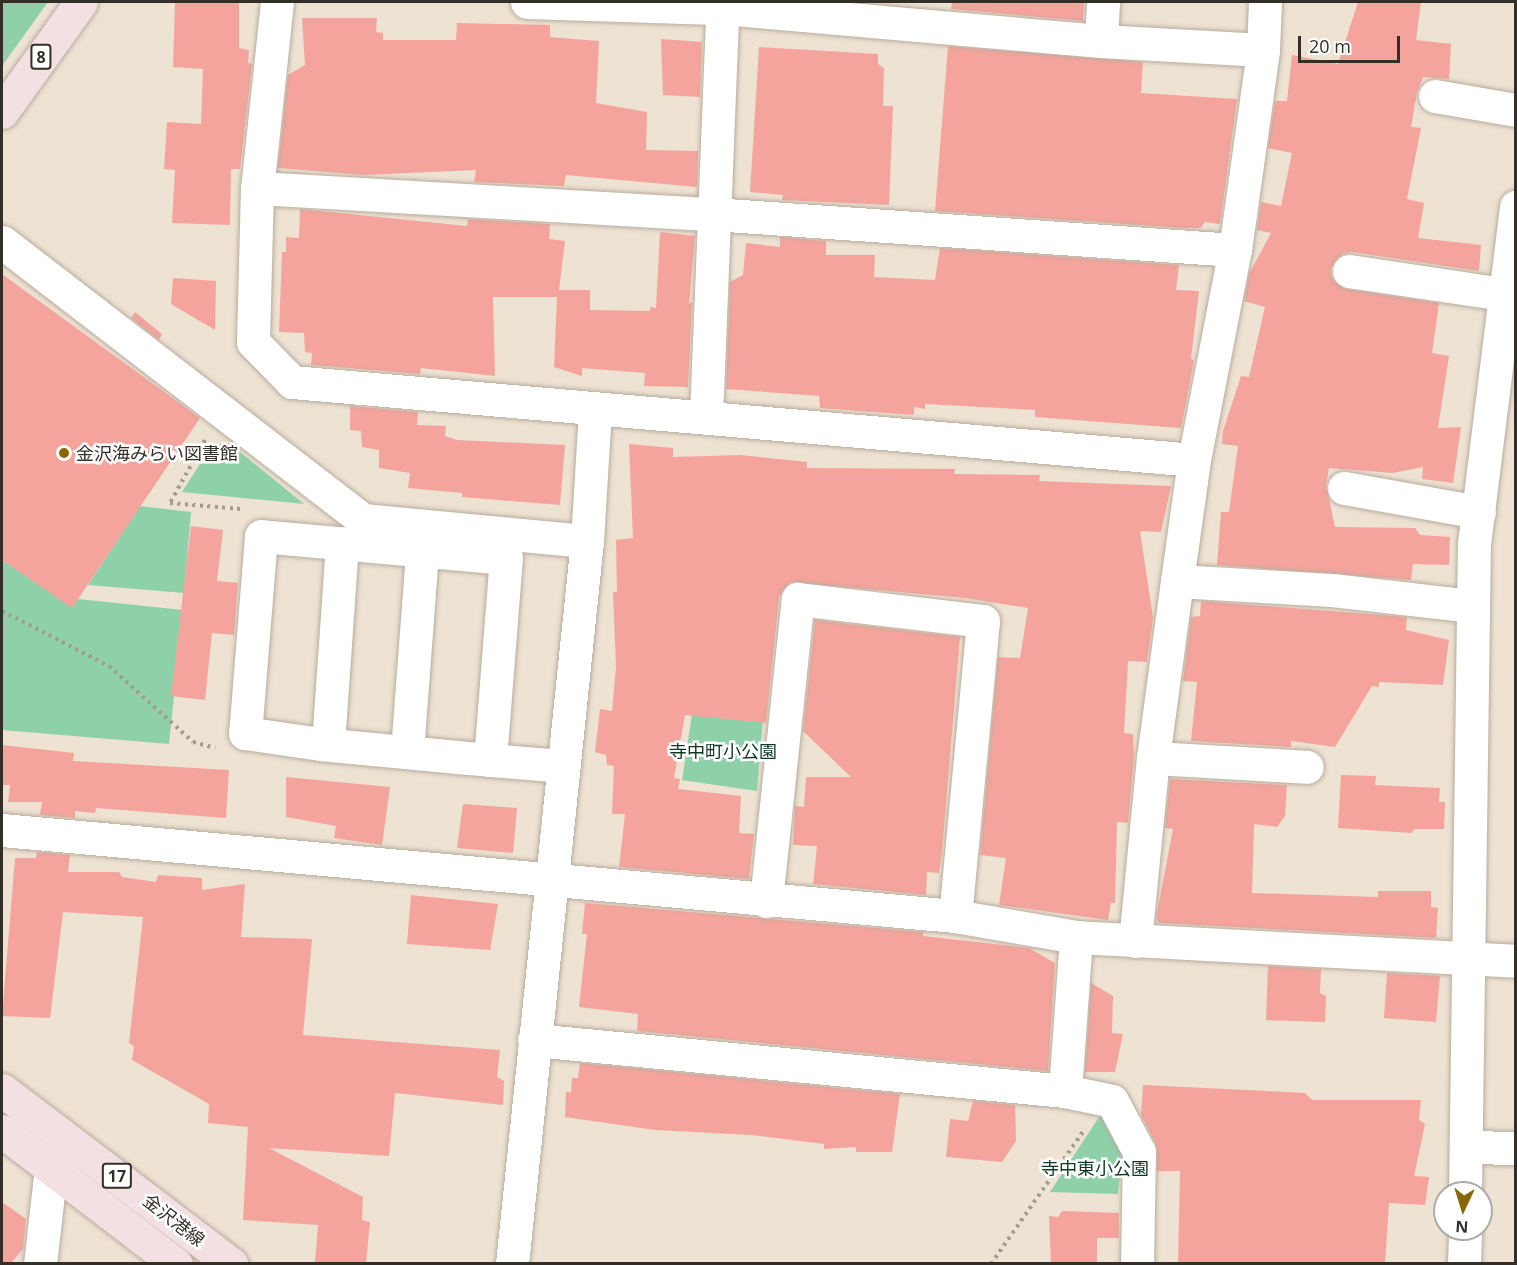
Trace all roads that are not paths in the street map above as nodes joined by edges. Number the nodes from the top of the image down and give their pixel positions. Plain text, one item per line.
1 (81, 2) edge
2 (277, 2) edge
3 (527, 2) edge
4 (1103, 2) edge
5 (1264, 2) edge
6 (723, 5) edge
7 (899, 12) edge
8 (1101, 41) junction
9 (1263, 50) junction
10 (1435, 96) dead end
11 (1515, 110) edge
12 (2, 112) edge
13 (257, 188) junction
14 (1515, 207) edge
15 (712, 214) junction
16 (2, 242) edge
17 (1235, 250) junction
18 (1349, 271) dead end
19 (1503, 294) junction
20 (595, 410) junction
21 (706, 417) junction
22 (1194, 460) junction
23 (1344, 488) dead end
24 (1479, 512) junction
25 (587, 541) junction
26 (342, 543) junction
27 (422, 551) junction
28 (1177, 581) junction
29 (1473, 606) junction
30 (328, 744) junction
31 (407, 752) junction
32 (1153, 758) junction
33 (490, 760) junction
34 (563, 766) junction
35 (1307, 767) dead end
36 (2, 830) edge
37 (551, 881) junction
38 (766, 901) junction
39 (955, 916) junction
40 (1076, 937) junction
41 (1135, 941) junction
42 (1468, 961) junction
43 (1515, 961) edge
44 (534, 1040) junction
45 (2, 1090) edge
46 (1065, 1091) junction
47 (2, 1131) edge
48 (74, 1142) junction
49 (1466, 1147) junction
50 (1515, 1148) edge
51 (51, 1167) junction
52 (1466, 1181) edge
53 (1465, 1241) edge
54 (40, 1263) edge
55 (176, 1263) edge
56 (231, 1263) edge
57 (512, 1263) edge
58 (1137, 1263) edge
59 (1464, 1263) edge

1 - 12 main road, 8
2 - 13 street
3 - 6 street
4 - 8 street
5 - 9 street
6 - 7 street
6 - 15 street
7 - 8 street
8 - 9 street
9 - 17 street
10 - 11 street
13 - 15 street
13 - 20 street
14 - 19 street
15 - 17 street
15 - 21 street
16 - 25 street
17 - 22 street
18 - 19 street
19 - 24 street
20 - 21 street
20 - 25 street
21 - 22 street
22 - 28 street
23 - 24 street
24 - 29 street
25 - 34 street
26 - 27 street
26 - 30 street
26 - 30 street
27 - 31 street
27 - 33 street
28 - 29 street
28 - 32 street
29 - 42 street
30 - 31 street
31 - 33 street
32 - 35 street
32 - 41 street
33 - 34 street
34 - 37 street
36 - 37 street
37 - 38 street
37 - 44 street
38 - 39 street
38 - 39 street
39 - 40 street
40 - 41 street
40 - 46 street
41 - 42 street
42 - 43 street
42 - 49 street
44 - 46 street
44 - 57 street
45 - 48 main road, 金沢港線 / 17
46 - 58 street
47 - 51 main road, 金沢港線 / 17
48 - 51 street
48 - 56 main road, 金沢港線 / 17
49 - 50 street
49 - 52 street
51 - 54 street
51 - 55 main road, 金沢港線 / 17
53 - 59 street

